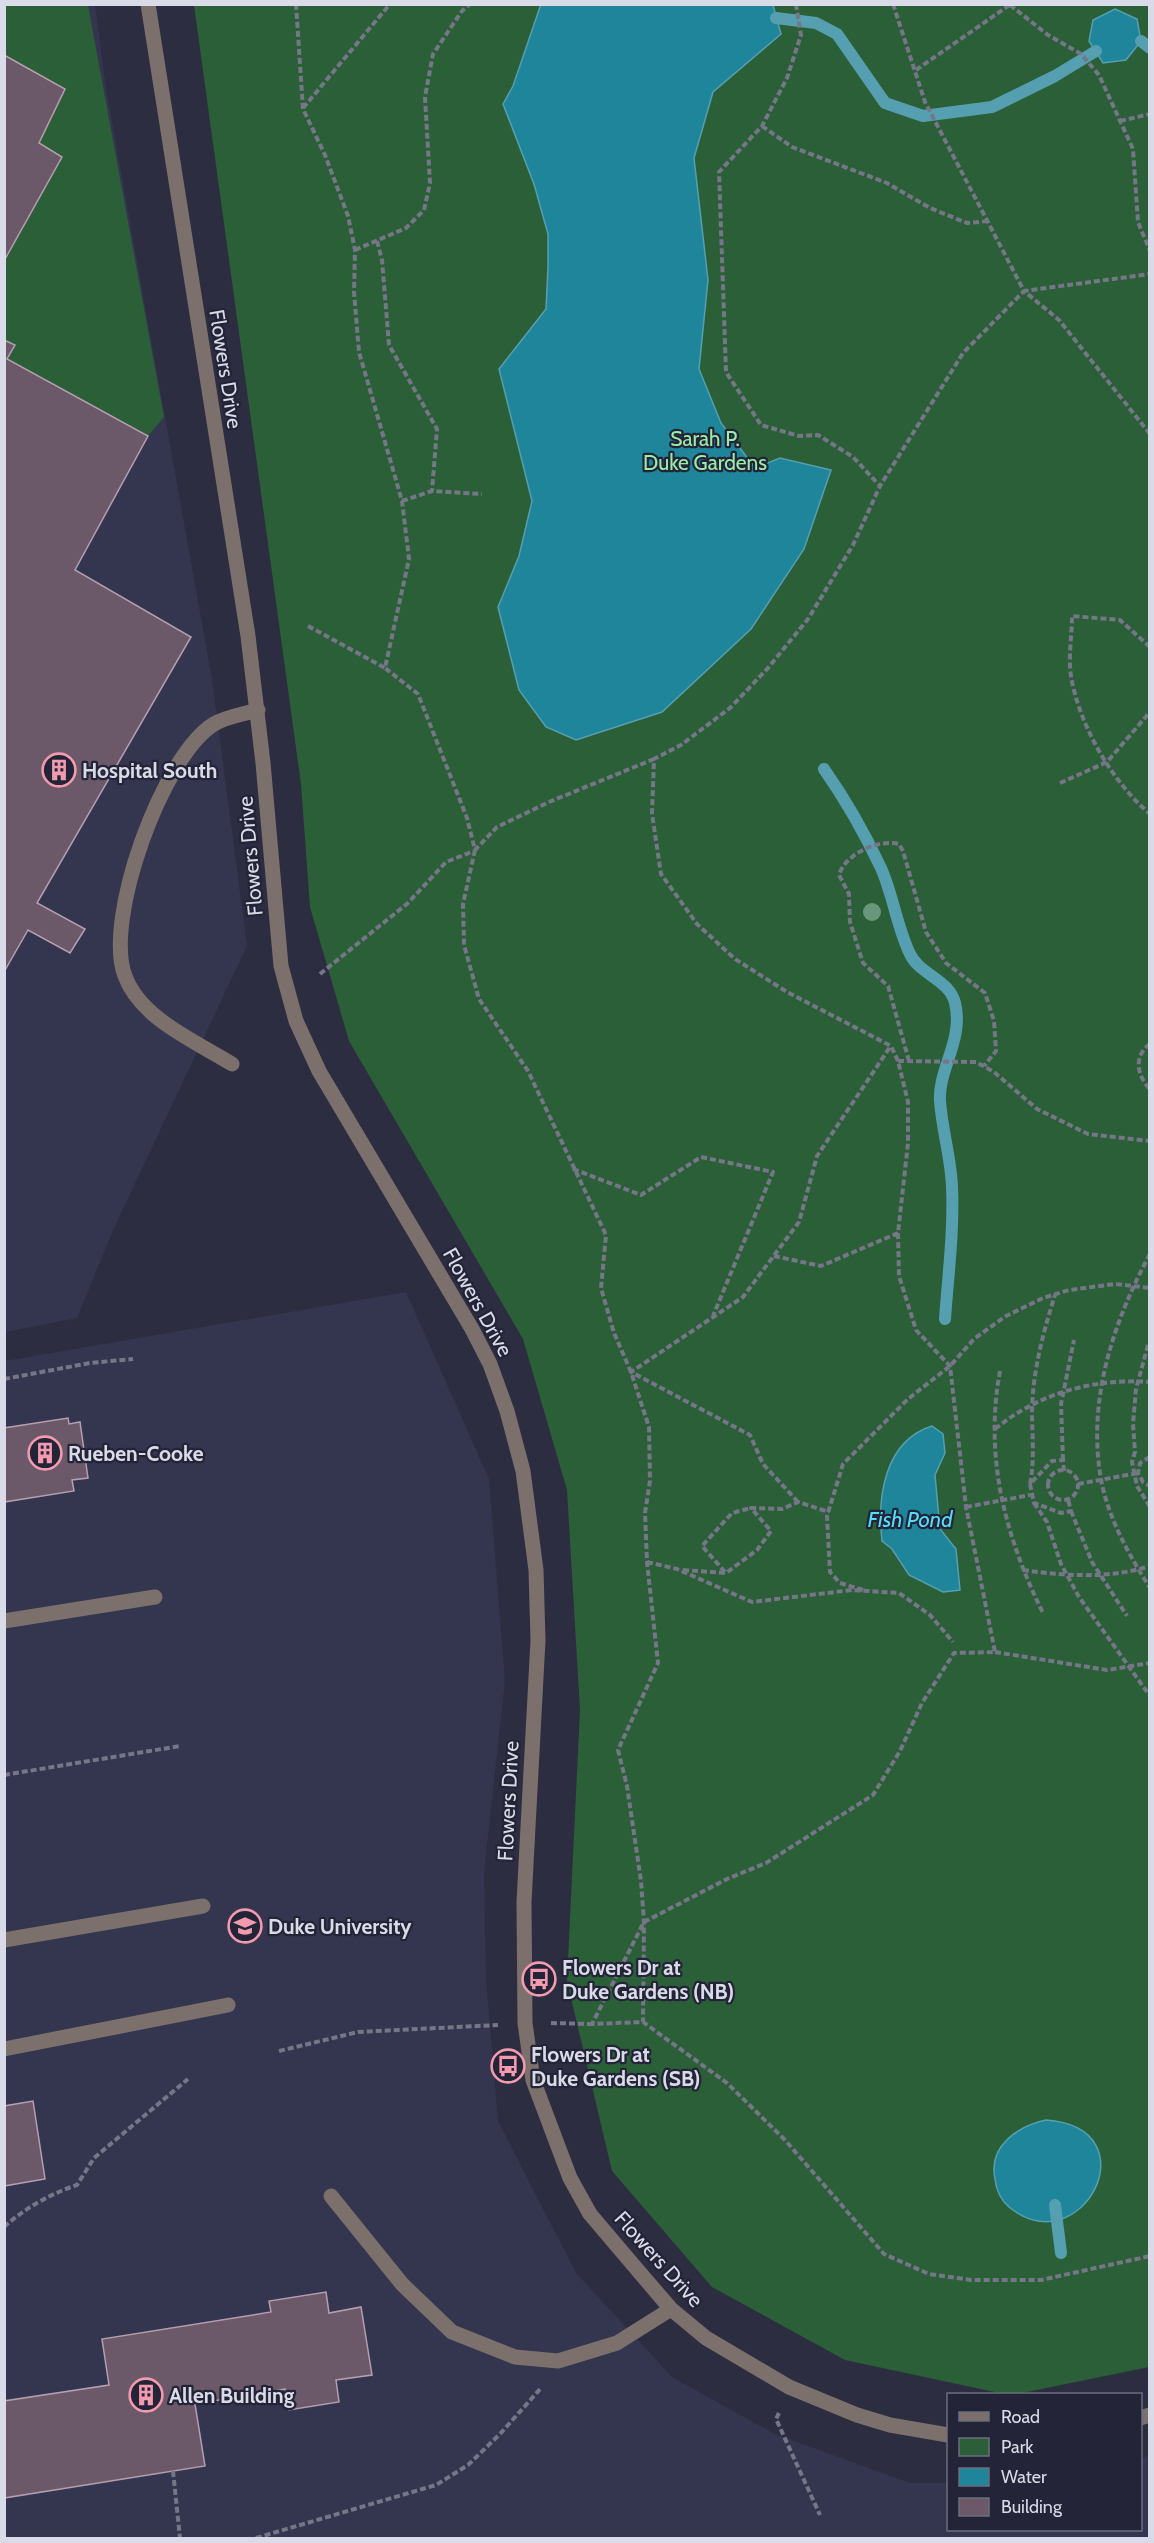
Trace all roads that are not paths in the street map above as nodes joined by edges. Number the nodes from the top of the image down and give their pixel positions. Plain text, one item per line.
1 (148, 4) edge
2 (258, 710) junction
3 (232, 1064) dead end
4 (155, 1597) dead end
5 (4, 1622) edge
6 (203, 1906) dead end
7 (4, 1940) edge
8 (228, 2005) dead end
9 (4, 2049) edge
10 (331, 2196) dead end
11 (671, 2309) junction
12 (947, 2435) edge

1 - 2 street, Flowers Drive
2 - 3 street
2 - 11 street, Flowers Drive
4 - 5 street
6 - 7 street
8 - 9 street
10 - 11 street
11 - 12 street, Flowers Drive

